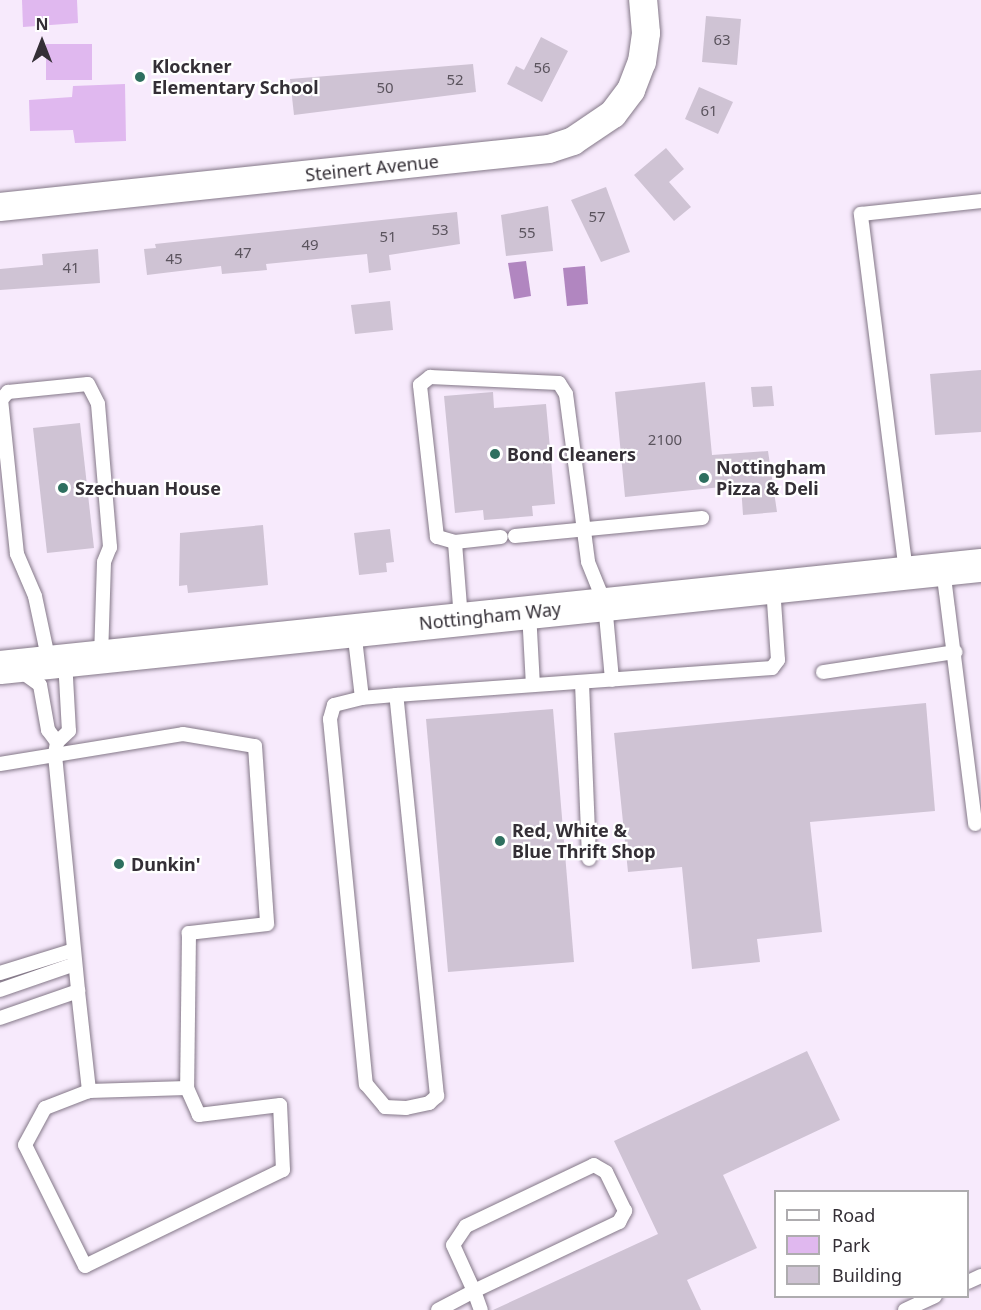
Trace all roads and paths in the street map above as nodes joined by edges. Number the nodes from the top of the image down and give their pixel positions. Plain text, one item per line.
1 (643, 0) edge
2 (981, 201) edge
3 (0, 207) edge
4 (702, 518) dead end
5 (585, 530) junction
6 (455, 542) junction
7 (981, 565) edge
8 (943, 568) junction
9 (906, 572) junction
10 (773, 586) junction
11 (605, 604) junction
12 (529, 612) junction
13 (461, 619) junction
14 (354, 630) junction
15 (955, 652) junction
16 (101, 656) junction
17 (57, 661) junction
18 (7, 666) edge
19 (822, 672) dead end
20 (612, 680) junction
21 (582, 682) junction
22 (533, 686) junction
23 (396, 695) junction
24 (362, 698) junction
25 (56, 748) junction
26 (0, 764) edge
27 (975, 824) dead end
28 (589, 859) dead end
29 (74, 950) junction
30 (75, 964) junction
31 (0, 973) edge
32 (0, 990) edge
33 (78, 991) junction
34 (0, 1018) edge
35 (188, 1088) junction
36 (89, 1091) junction
37 (474, 1291) junction
38 (931, 1298) edge
39 (438, 1310) edge
40 (481, 1310) edge
41 (905, 1310) edge

1 - 3 street, Steinert Avenue
2 - 9 lane
4 - 5 lane
5 - 6 lane
5 - 6 lane
5 - 11 lane
6 - 13 lane
7 - 8 main road, Nottingham Way
8 - 9 main road, Nottingham Way
8 - 15 lane
9 - 10 main road, Nottingham Way
10 - 11 main road, Nottingham Way
10 - 20 lane
11 - 12 main road, Nottingham Way
11 - 20 lane
12 - 13 main road, Nottingham Way
12 - 22 lane
13 - 14 main road, Nottingham Way
14 - 16 main road, Nottingham Way
14 - 24 lane
15 - 19 lane
15 - 27 lane
16 - 17 main road, Nottingham Way
16 - 17 lane
17 - 18 main road, Nottingham Way
17 - 25 lane
18 - 25 lane
20 - 21 lane
21 - 22 lane
21 - 28 lane
22 - 23 lane
23 - 24 lane
23 - 24 lane
25 - 26 lane
25 - 29 lane
25 - 35 lane
29 - 30 lane
29 - 31 lane
30 - 32 lane
30 - 33 lane
33 - 34 lane
33 - 36 lane
35 - 36 lane
35 - 36 lane
37 - 37 lane
37 - 39 lane
37 - 40 lane
38 - 41 lane

